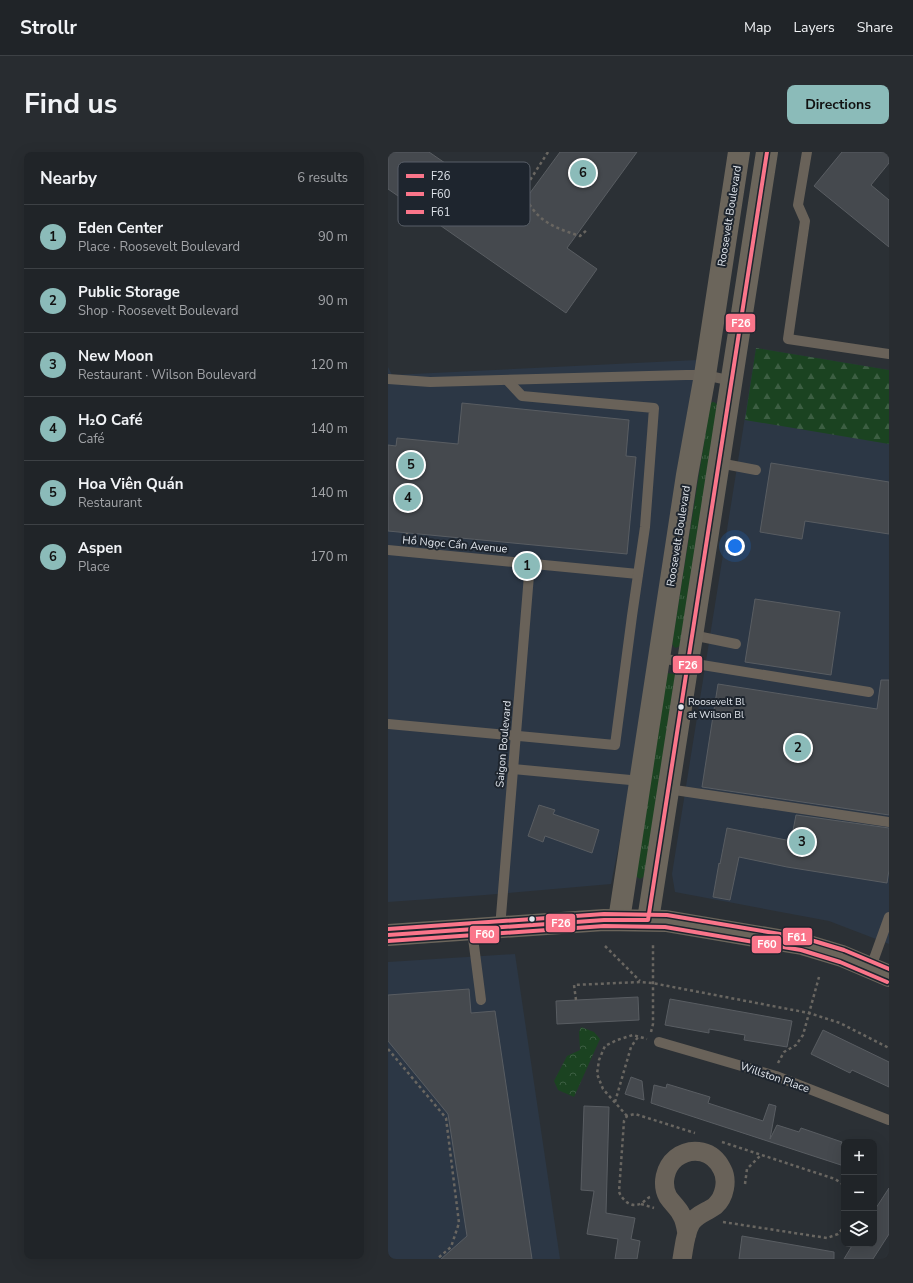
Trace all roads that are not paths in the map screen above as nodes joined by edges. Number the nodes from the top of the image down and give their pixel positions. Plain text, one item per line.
1 (739, 152) edge
2 (767, 152) edge
3 (807, 152) edge
4 (889, 354) edge
5 (705, 375) junction
6 (388, 379) edge
7 (506, 380) junction
8 (732, 381) junction
9 (719, 463) junction
10 (756, 470) dead end
11 (388, 550) edge
12 (530, 563) junction
13 (638, 574) junction
14 (692, 635) junction
15 (736, 644) dead end
16 (659, 658) junction
17 (688, 662) junction
18 (869, 692) dead end
19 (388, 724) edge
20 (516, 736) junction
21 (513, 769) junction
22 (641, 781) junction
23 (668, 789) junction
24 (889, 822) edge
25 (889, 917) edge
26 (619, 920) junction
27 (648, 920) junction
28 (500, 928) junction
29 (472, 930) junction
30 (388, 935) edge
31 (880, 972) edge
32 (481, 1000) dead end
33 (659, 1042) dead end
34 (889, 1120) edge
35 (687, 1234) dead end
36 (682, 1259) edge

1 - 5 main road, Roosevelt Boulevard
2 - 8 main road
3 - 4 lane
5 - 7 lane
5 - 8 lane
5 - 16 main road, Roosevelt Boulevard
6 - 7 lane
7 - 13 lane
8 - 9 main road
9 - 10 lane
9 - 14 main road
11 - 12 lane, Hồ Ngọc Cẩn Avenue
12 - 13 lane, Hồ Ngọc Cẩn Avenue
12 - 20 lane, Saigon Boulevard
13 - 20 lane
14 - 15 lane
14 - 17 main road
16 - 17 lane
16 - 22 main road, Roosevelt Boulevard
17 - 18 lane
17 - 23 main road
19 - 20 lane
20 - 21 lane, Saigon Boulevard
21 - 22 lane
21 - 28 lane, Saigon Boulevard
22 - 26 main road, Roosevelt Boulevard
23 - 24 lane
23 - 27 main road
25 - 31 lane
26 - 27 main road
26 - 28 main road
27 - 31 main road
28 - 29 main road
29 - 30 main road
29 - 32 lane
33 - 34 lane, Willston Place
35 - 36 street

